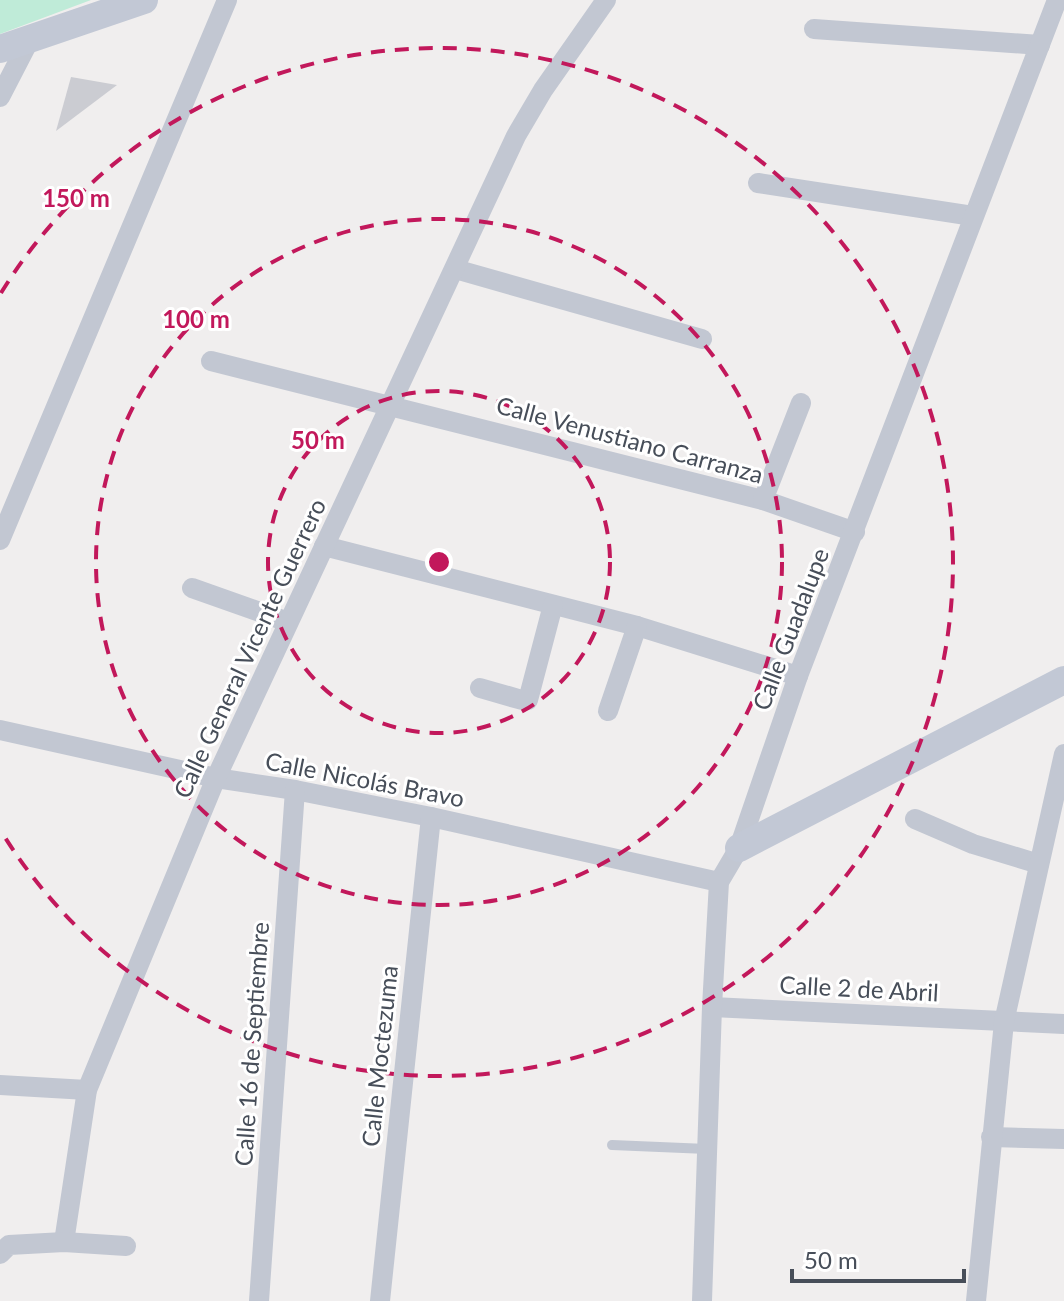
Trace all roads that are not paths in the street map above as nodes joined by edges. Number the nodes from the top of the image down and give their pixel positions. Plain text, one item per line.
1 (144, 0) edge
2 (227, 0) edge
3 (606, 0) edge
4 (1057, 0) edge
5 (814, 29) dead end
6 (30, 39) junction
7 (1040, 45) junction
8 (0, 49) edge
9 (0, 97) edge
10 (758, 183) dead end
11 (973, 216) junction
12 (455, 269) junction
13 (702, 339) dead end
14 (211, 361) dead end
15 (801, 403) dead end
16 (390, 404) junction
17 (763, 500) junction
18 (855, 532) junction
19 (0, 540) edge
20 (324, 546) junction
21 (192, 588) dead end
22 (553, 605) junction
23 (288, 622) junction
24 (637, 626) junction
25 (798, 676) junction
26 (1064, 680) edge
27 (480, 688) dead end
28 (608, 711) dead end
29 (0, 730) edge
30 (1064, 754) edge
31 (216, 778) junction
32 (295, 790) junction
33 (431, 817) junction
34 (915, 819) dead end
35 (739, 848) junction
36 (1039, 864) junction
37 (719, 882) junction
38 (712, 1007) junction
39 (1004, 1022) junction
40 (1064, 1024) edge
41 (0, 1085) edge
42 (87, 1090) junction
43 (991, 1137) junction
44 (1064, 1139) edge
45 (612, 1145) dead end
46 (707, 1149) junction
47 (64, 1242) junction
48 (126, 1246) dead end
49 (0, 1254) edge
50 (259, 1301) edge
51 (380, 1301) edge
52 (702, 1301) edge
53 (976, 1301) edge

1 - 6 main road
2 - 19 street
3 - 12 street, Calle General Vicente Guerrero
4 - 7 street, Calle Guadalupe
5 - 7 street
6 - 8 main road
6 - 9 street
7 - 11 street, Calle Guadalupe
10 - 11 street
11 - 18 street, Calle Guadalupe
12 - 13 street
12 - 16 street, Calle General Vicente Guerrero
14 - 16 street, Calle Venustiano Carranza
15 - 17 street
16 - 17 street, Calle Venustiano Carranza
16 - 20 street, Calle General Vicente Guerrero
17 - 18 street, Calle Venustiano Carranza
18 - 25 street, Calle Guadalupe
20 - 22 street
20 - 23 street, Calle General Vicente Guerrero
21 - 23 street
22 - 24 street
22 - 27 street
23 - 31 street, Calle General Vicente Guerrero
24 - 25 street
24 - 28 street
25 - 35 street, Calle Guadalupe
26 - 35 main road
29 - 31 street, Calle Nicolás Bravo
30 - 36 street
31 - 32 street, Calle Nicolás Bravo
31 - 42 street, Calle General Vicente Guerrero
32 - 33 street, Calle Nicolás Bravo
32 - 50 street, Calle 16 de Septiembre
33 - 37 street, Calle Nicolás Bravo
33 - 51 street, Calle Moctezuma
34 - 36 street
35 - 37 street, Calle Guadalupe
36 - 39 street
37 - 38 street, Calle Guadalupe
38 - 39 street, Calle 2 de Abril
38 - 46 street, Calle Guadalupe
39 - 40 street, Calle 2 de Abril
39 - 43 street
41 - 42 street
42 - 47 street, Calle General Vicente Guerrero
43 - 44 street
43 - 53 street
45 - 46 lane
46 - 52 street, Calle Guadalupe
47 - 48 street
47 - 49 street

